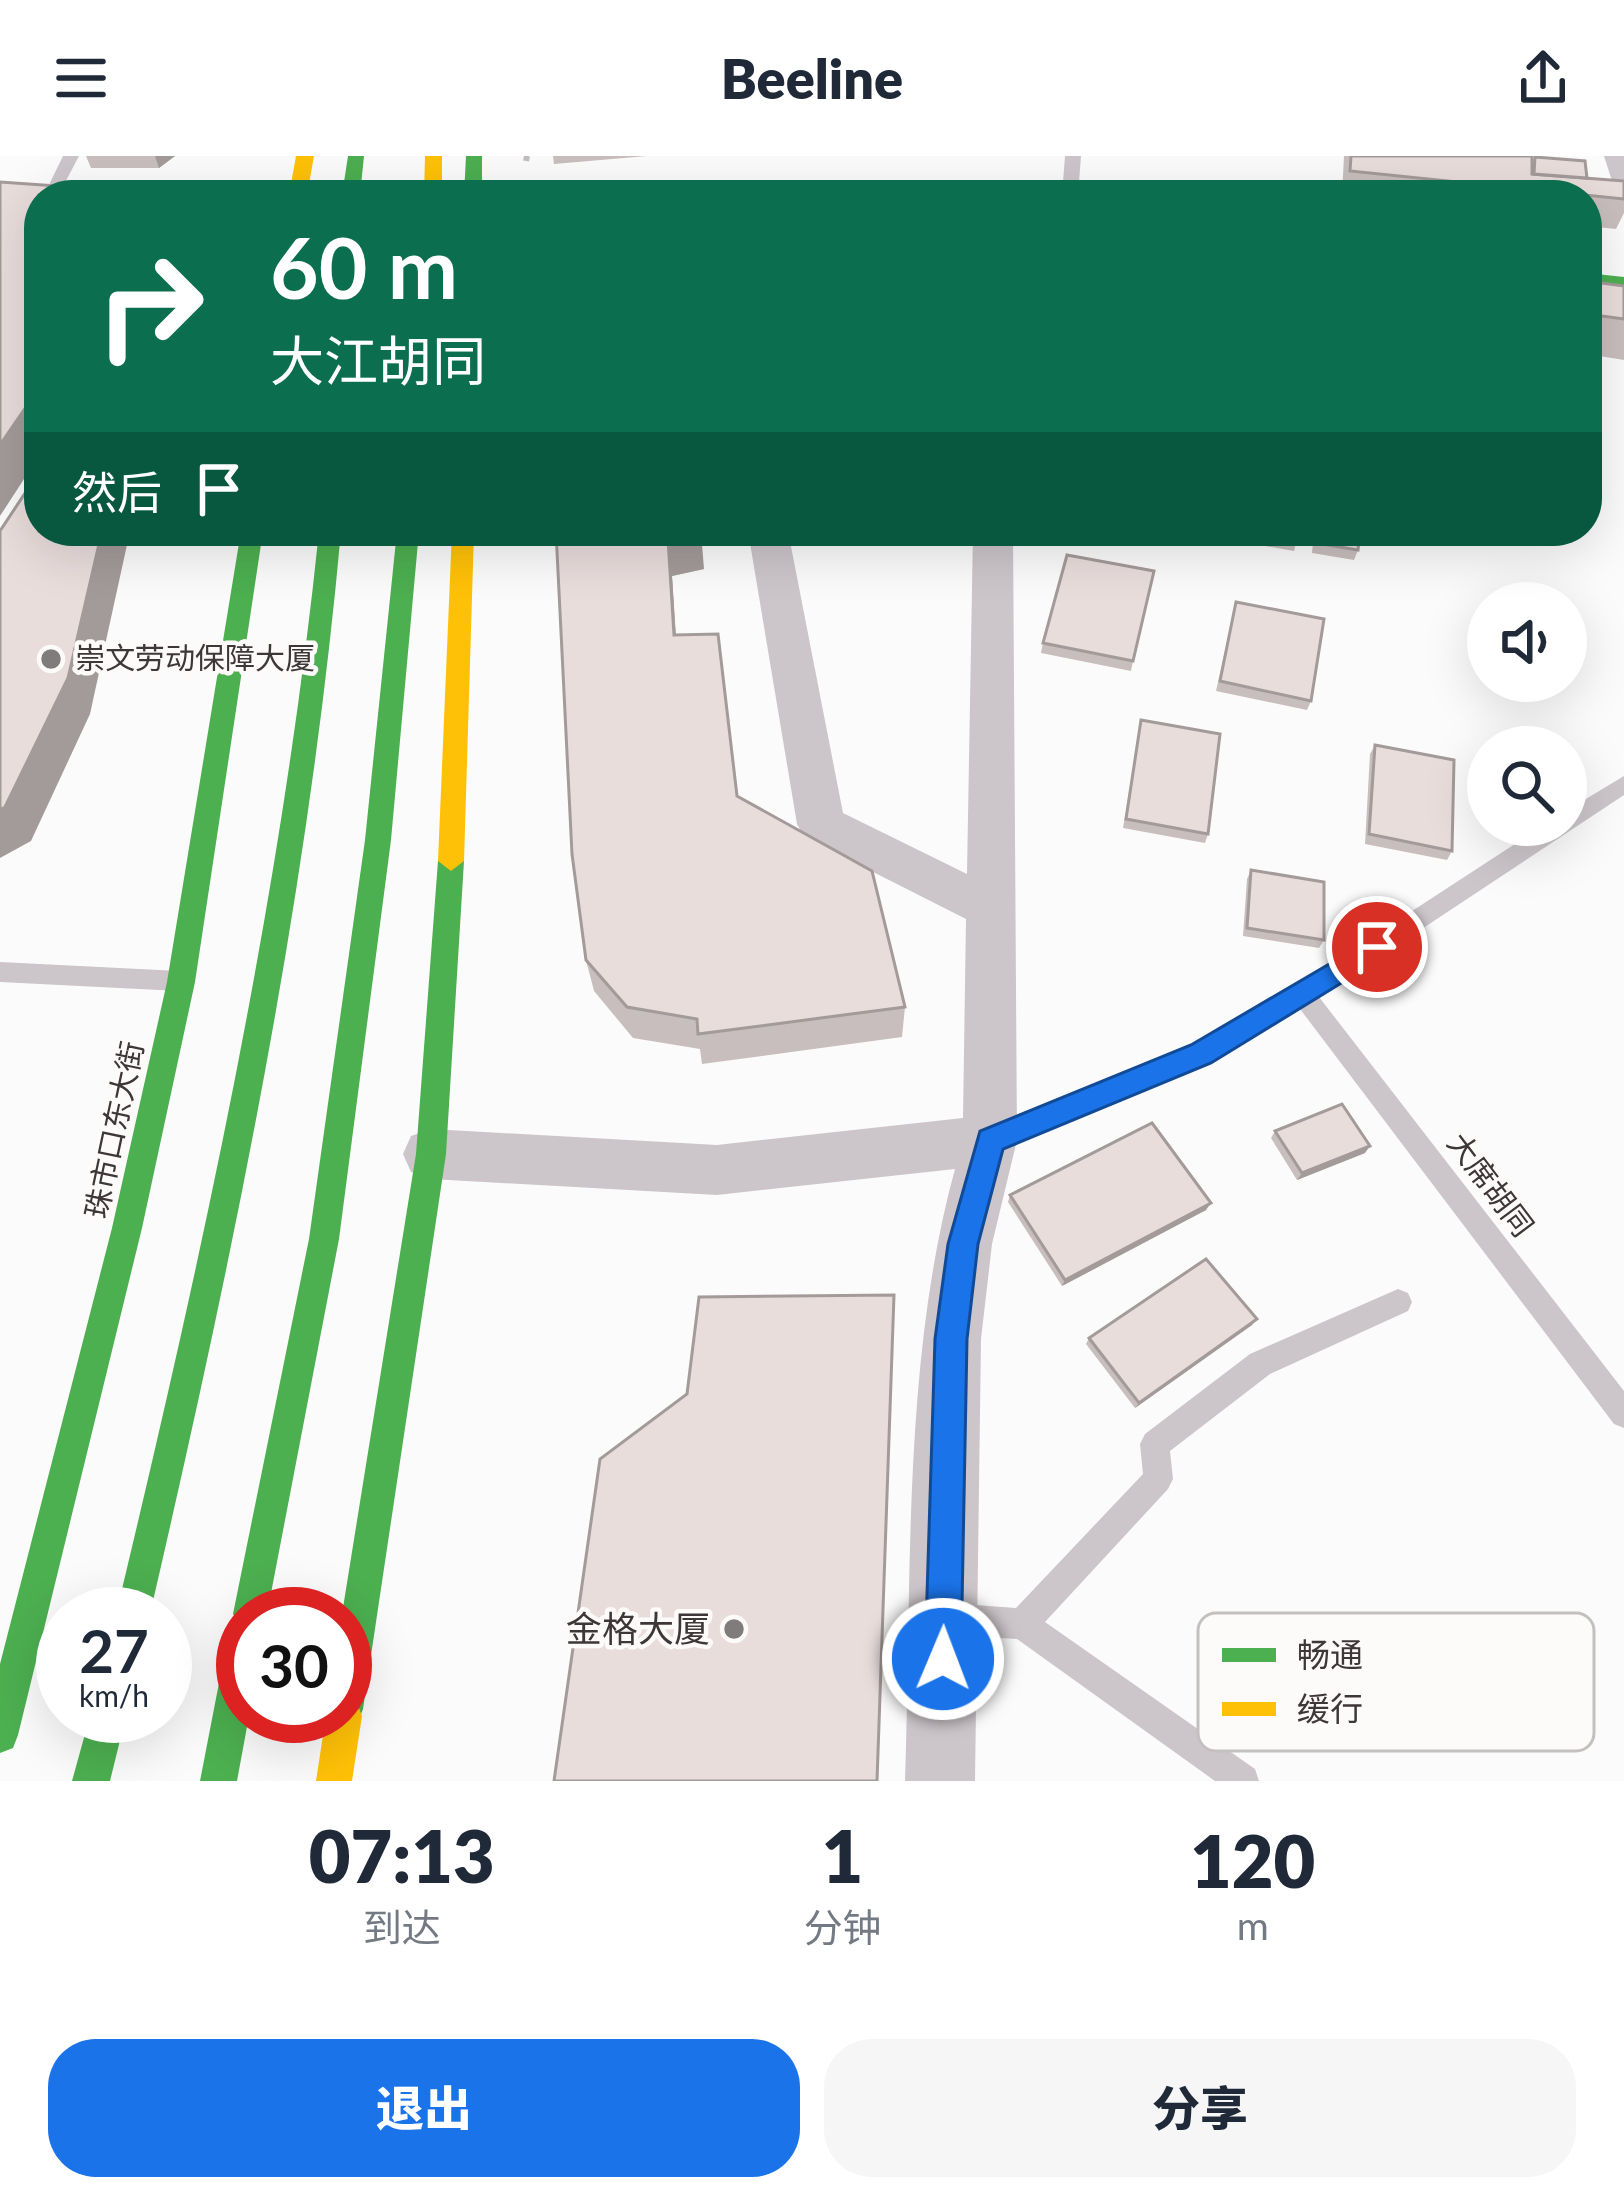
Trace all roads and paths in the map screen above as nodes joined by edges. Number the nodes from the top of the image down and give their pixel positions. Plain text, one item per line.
1 (1620, 156) edge
2 (1624, 174) edge
3 (250, 546) edge
4 (329, 546) edge
5 (407, 546) edge
6 (462, 546) edge
7 (771, 546) edge
8 (993, 546) edge
9 (1624, 784) edge
10 (1587, 809) edge
11 (1531, 846) edge
12 (992, 909) junction
13 (0, 972) edge
14 (181, 982) junction
15 (1304, 995) junction
16 (990, 1141) junction
17 (431, 1154) junction
18 (1398, 1302) dead end
19 (1624, 1414) edge
20 (139, 1587) edge
21 (255, 1587) edge
22 (364, 1587) edge
23 (944, 1619) junction
24 (1022, 1624) junction
25 (0, 1735) edge
26 (101, 1743) edge
27 (225, 1743) edge
28 (340, 1743) edge
29 (1198, 1749) edge
30 (1201, 1751) edge
31 (92, 1781) edge
32 (218, 1781) edge
33 (334, 1781) edge
34 (940, 1781) edge
35 (1243, 1781) edge

1 - 2 street
3 - 14 street, 珠市口东大街
4 - 20 street
5 - 21 street
6 - 17 street
7 - 12 street
8 - 12 street
9 - 10 lane
11 - 15 lane
12 - 16 street
13 - 14 lane
14 - 25 street, 珠市口东大街
15 - 16 lane
15 - 19 lane, 大席胡同
16 - 17 street
16 - 23 street
17 - 22 street
18 - 24 lane
23 - 24 lane
23 - 34 street
24 - 29 lane
26 - 31 street
27 - 32 street
28 - 33 street
30 - 35 lane

